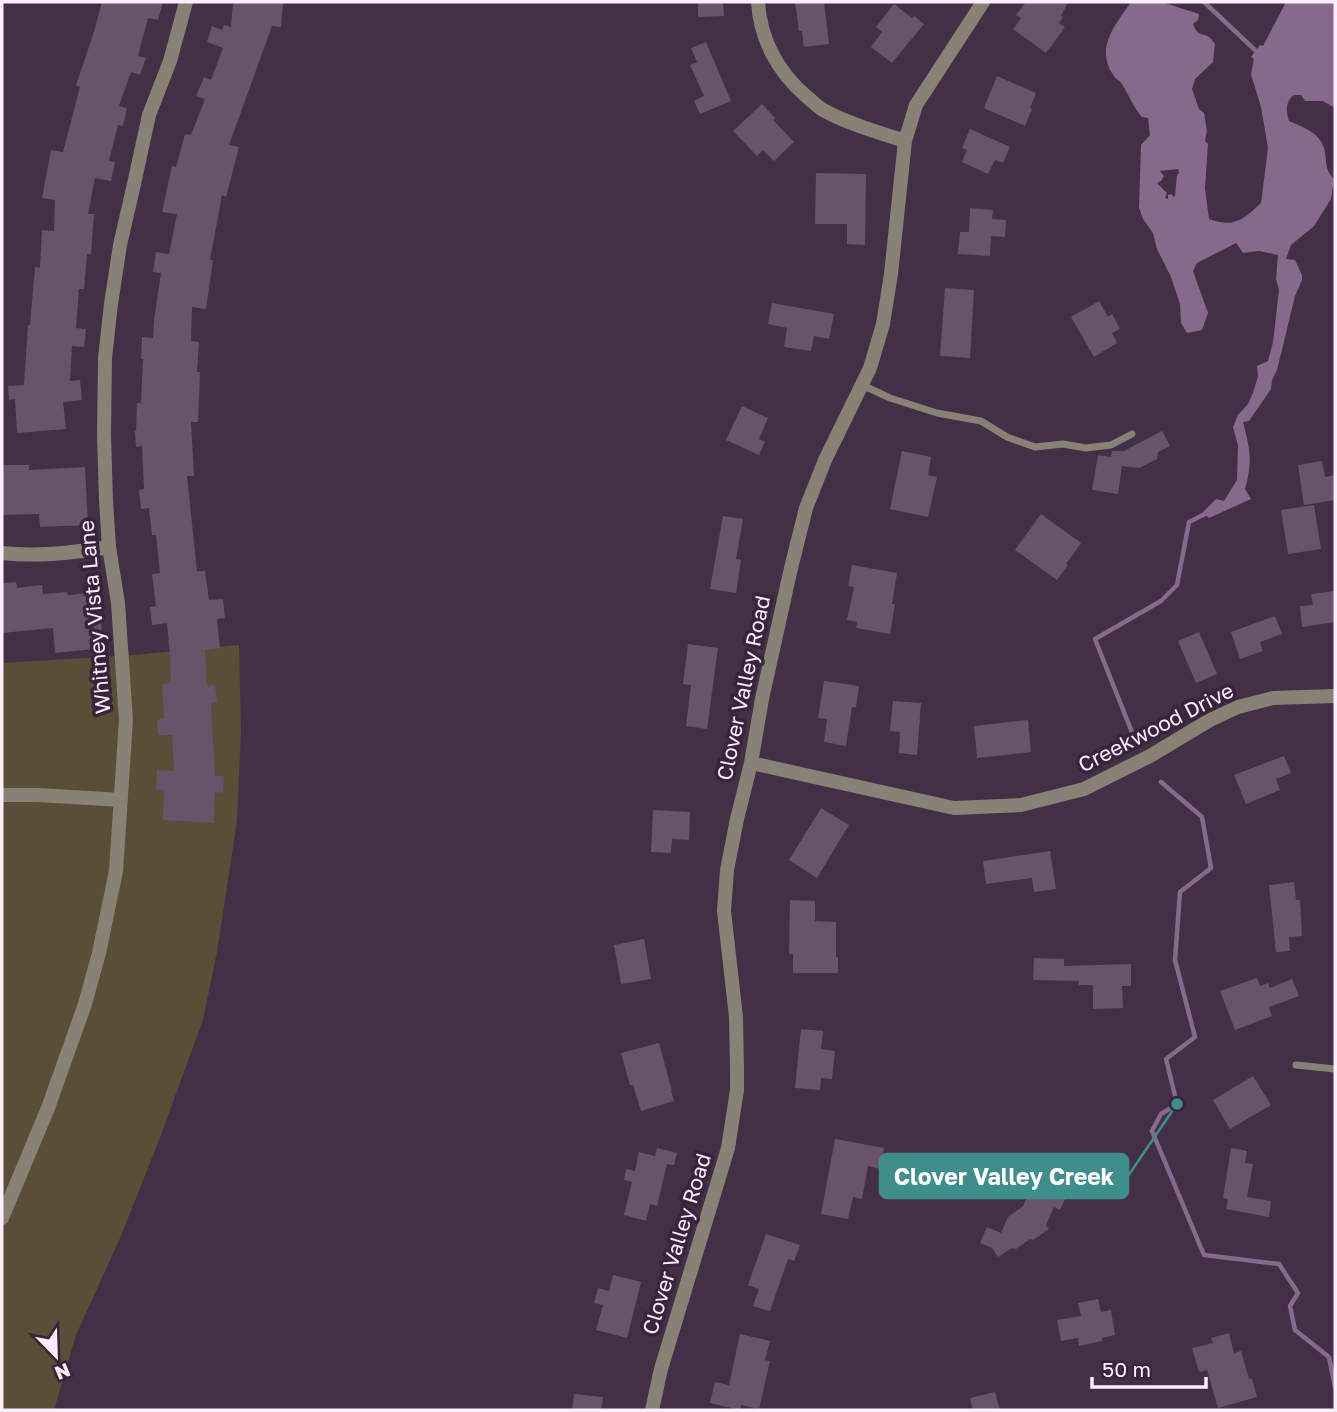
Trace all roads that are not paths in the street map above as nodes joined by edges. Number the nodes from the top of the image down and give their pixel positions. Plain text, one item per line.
1 (187, 2) edge
2 (758, 2) edge
3 (983, 2) edge
4 (905, 141) junction
5 (862, 385) junction
6 (1132, 434) dead end
7 (109, 547) junction
8 (2, 553) edge
9 (1335, 696) edge
10 (751, 763) junction
11 (2, 795) edge
12 (121, 800) junction
13 (1296, 1065) dead end
14 (1335, 1069) edge
15 (2, 1218) edge
16 (652, 1410) edge

1 - 7 street, Whitney Vista Lane
2 - 4 street
3 - 4 street, Clover Valley Road
4 - 5 street, Clover Valley Road
5 - 6 lane
5 - 10 street, Clover Valley Road
7 - 8 street
7 - 12 street, Whitney Vista Lane
9 - 10 street, Creekwood Drive
10 - 16 street, Clover Valley Road
11 - 12 street
12 - 15 street, Whitney Vista Lane
13 - 14 lane

